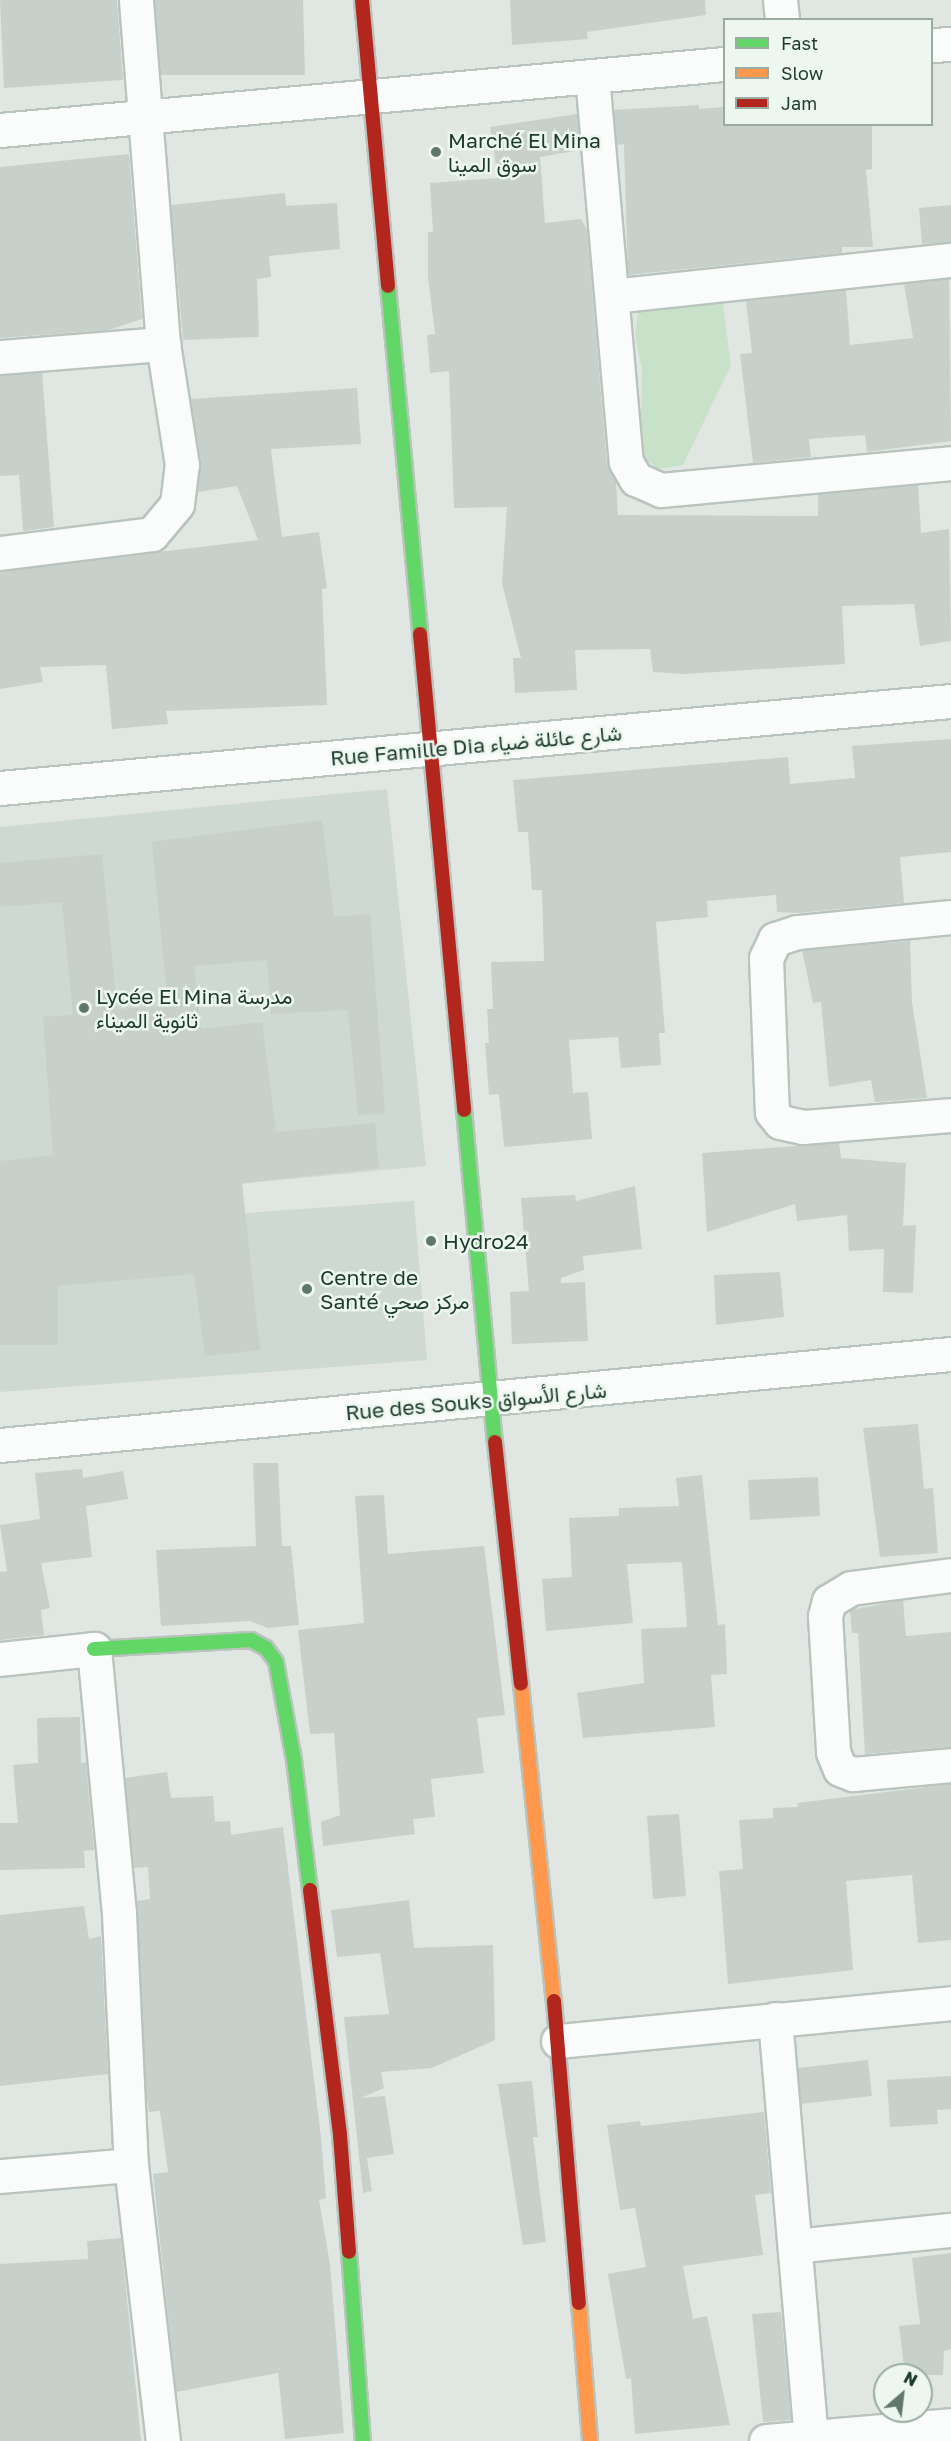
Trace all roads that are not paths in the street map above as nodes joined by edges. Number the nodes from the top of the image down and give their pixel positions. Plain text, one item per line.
1 (136, 0) edge
2 (362, 0) edge
3 (780, 0) edge
4 (782, 18) edge
5 (951, 44) edge
6 (933, 45) edge
7 (723, 64) edge
8 (592, 76) junction
9 (371, 97) junction
10 (145, 117) junction
11 (0, 130) edge
12 (951, 260) edge
13 (612, 296) junction
14 (163, 344) junction
15 (0, 357) edge
16 (951, 463) edge
17 (0, 552) edge
18 (951, 701) edge
19 (431, 749) junction
20 (0, 788) edge
21 (951, 917) edge
22 (951, 1115) edge
23 (951, 1354) edge
24 (491, 1400) junction
25 (0, 1445) edge
26 (951, 1575) edge
27 (94, 1649) junction
28 (0, 1659) edge
29 (951, 1765) edge
30 (951, 2003) edge
31 (775, 2019) junction
32 (558, 2041) junction
33 (131, 2164) junction
34 (0, 2176) edge
35 (951, 2230) edge
36 (795, 2246) junction
37 (951, 2425) edge
38 (810, 2437) junction
39 (163, 2441) edge
40 (363, 2441) edge
41 (590, 2441) edge
42 (766, 2441) edge

1 - 10 street
2 - 9 street
3 - 4 street
5 - 6 street
7 - 8 street
8 - 9 street
8 - 13 street
9 - 10 street
9 - 19 street
10 - 11 street
10 - 14 street
12 - 13 street
13 - 16 street
14 - 15 street
14 - 17 street
18 - 19 street, Rue Famille Dia شارع عائلة ضياء
19 - 20 street, Rue Famille Dia شارع عائلة ضياء
19 - 24 street
21 - 22 street
23 - 24 street, Rue des Souks شارع الأسواق
24 - 25 street, Rue des Souks شارع الأسواق
24 - 32 street
26 - 29 street
27 - 28 street
27 - 33 street
27 - 40 street
30 - 31 street
31 - 32 street
31 - 36 street
32 - 41 street
33 - 34 street
33 - 39 street
35 - 36 street
36 - 38 street
37 - 38 street
38 - 42 street

